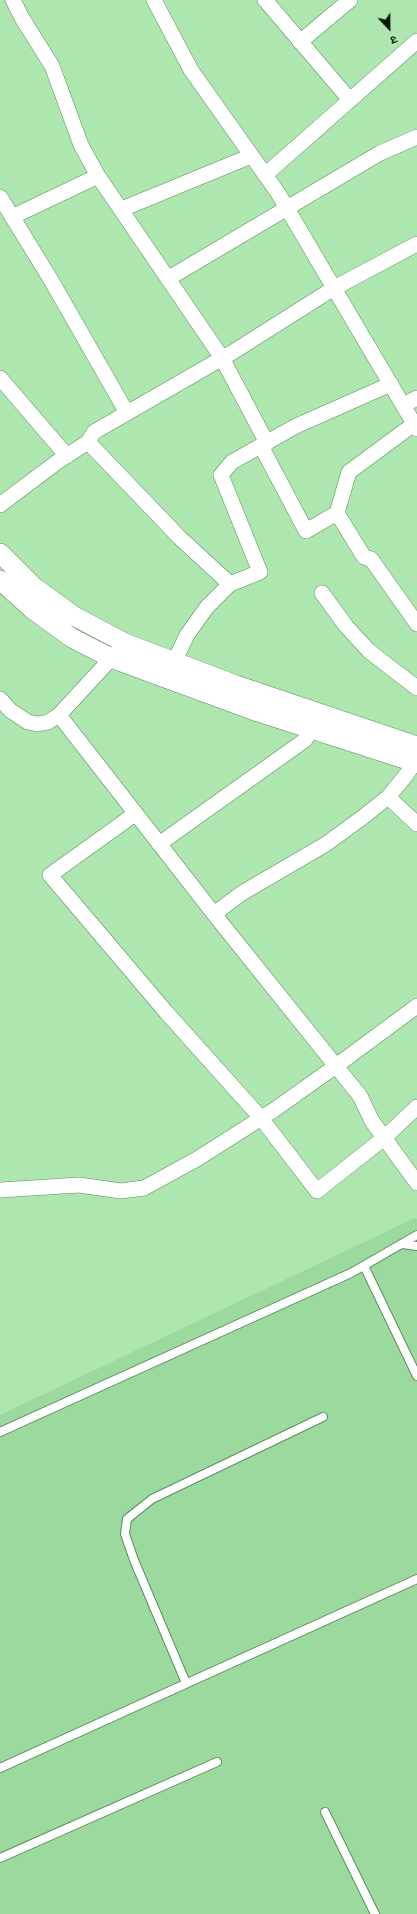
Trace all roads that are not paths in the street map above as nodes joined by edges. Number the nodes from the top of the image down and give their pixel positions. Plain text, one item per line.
1 (13, 0) edge
2 (154, 0) edge
3 (265, 0) edge
4 (350, 0) edge
5 (417, 41) edge
6 (300, 42) junction
7 (350, 100) junction
8 (417, 137) edge
9 (251, 156) junction
10 (265, 175) junction
11 (98, 176) junction
12 (0, 197) edge
13 (287, 208) junction
14 (122, 209) junction
15 (12, 217) junction
16 (417, 244) edge
17 (169, 278) junction
18 (334, 288) junction
19 (222, 358) junction
20 (0, 378) edge
21 (391, 384) junction
22 (417, 398) edge
23 (403, 405) junction
24 (127, 413) junction
25 (416, 427) edge
26 (88, 442) junction
27 (264, 444) junction
28 (67, 456) junction
29 (0, 505) edge
30 (337, 513) junction
31 (0, 553) edge
32 (0, 580) edge
33 (230, 584) junction
34 (322, 593) dead end
35 (417, 624) edge
36 (126, 643) junction
37 (111, 658) junction
38 (174, 662) junction
39 (417, 688) edge
40 (0, 699) edge
41 (59, 715) junction
42 (316, 721) junction
43 (416, 757) edge
44 (388, 797) junction
45 (135, 814) junction
46 (417, 824) edge
47 (159, 844) junction
48 (214, 914) junction
49 (417, 1006) edge
50 (336, 1066) junction
51 (417, 1107) edge
52 (260, 1118) junction
53 (384, 1138) junction
54 (416, 1181) edge
55 (0, 1190) edge
56 (417, 1235) edge
57 (402, 1244) junction
58 (417, 1246) edge
59 (364, 1266) junction
60 (417, 1376) edge
61 (323, 1417) dead end
62 (0, 1432) edge
63 (417, 1579) edge
64 (186, 1683) junction
65 (218, 1762) dead end
66 (0, 1768) edge
67 (326, 1812) dead end
68 (0, 1858) edge
69 (375, 1914) edge

1 - 11 street
2 - 9 street
3 - 6 street
4 - 6 street
5 - 7 street
6 - 7 street
7 - 10 street
8 - 13 street
9 - 10 street
9 - 14 street
10 - 13 street
11 - 14 street
11 - 15 street
12 - 15 street
13 - 17 street
13 - 18 street
14 - 17 street
15 - 24 street
16 - 18 street
17 - 19 street
18 - 19 street
18 - 21 street
19 - 24 street
19 - 27 street
20 - 28 street
21 - 23 street
21 - 27 street
22 - 23 street
23 - 25 street
24 - 26 street
25 - 30 street
26 - 28 street
26 - 33 street
27 - 30 street
27 - 33 street
28 - 29 street
30 - 35 street
31 - 36 street
32 - 37 street
33 - 38 street
34 - 39 street
36 - 37 street
36 - 38 street
37 - 41 street
37 - 42 street
38 - 42 street
40 - 41 street
41 - 45 street
42 - 43 street
42 - 47 street
43 - 44 street
44 - 46 street
44 - 48 street
45 - 47 street
45 - 52 street
47 - 48 street
48 - 50 street
49 - 50 street
50 - 52 street
50 - 53 street
51 - 53 street
52 - 53 street
52 - 55 street
53 - 54 street
56 - 57 lane
57 - 58 lane
57 - 59 lane
59 - 60 lane
59 - 62 lane
61 - 64 lane
63 - 64 lane
64 - 66 lane
65 - 68 lane
67 - 69 lane

